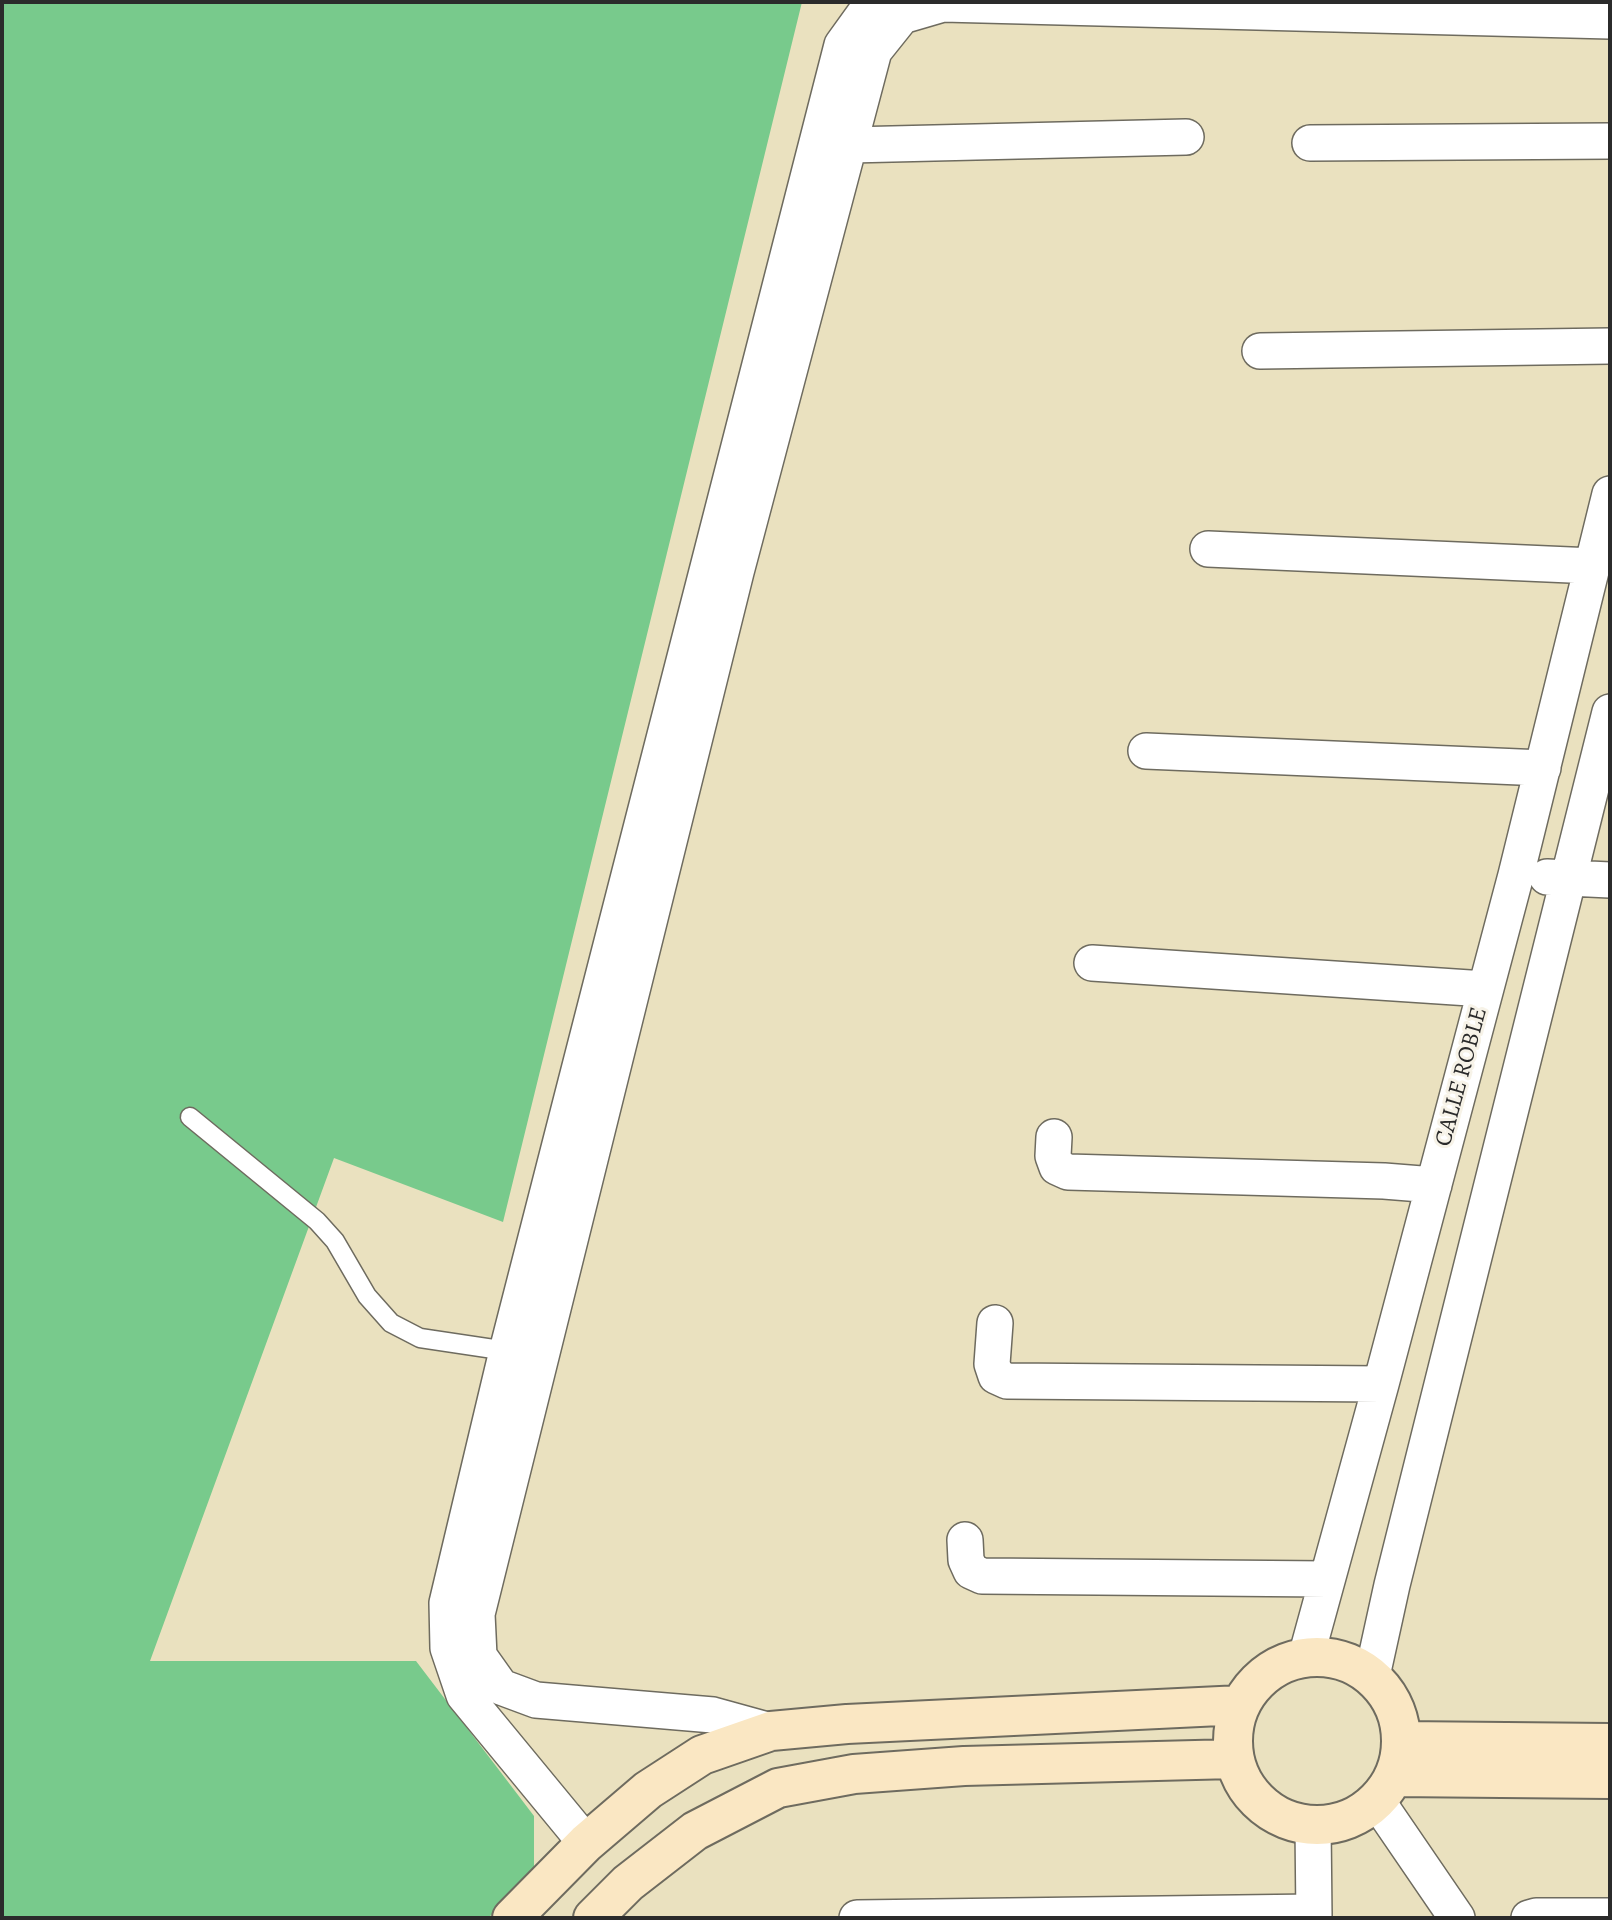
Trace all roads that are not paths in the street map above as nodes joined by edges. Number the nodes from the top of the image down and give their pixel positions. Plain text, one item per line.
1 (873, 2) edge
2 (1610, 21) edge
3 (1186, 137) dead end
4 (1610, 141) edge
5 (1310, 143) dead end
6 (850, 145) junction
7 (1610, 346) edge
8 (1260, 351) dead end
9 (1610, 494) edge
10 (1208, 550) dead end
11 (1593, 566) junction
12 (1610, 712) edge
13 (1146, 751) dead end
14 (1543, 768) junction
15 (1516, 875) junction
16 (1568, 879) junction
17 (1610, 880) edge
18 (1092, 963) dead end
19 (1485, 989) junction
20 (190, 1117) dead end
21 (1054, 1137) dead end
22 (1434, 1185) junction
23 (995, 1323) dead end
24 (507, 1352) junction
25 (1381, 1384) junction
26 (965, 1540) dead end
27 (1326, 1579) junction
28 (1306, 1657) junction
29 (1372, 1676) junction
30 (1241, 1705) junction
31 (945, 1719) junction
32 (771, 1731) junction
33 (1610, 1743) edge
34 (1234, 1759) junction
35 (946, 1768) junction
36 (1391, 1773) junction
37 (1610, 1779) edge
38 (1313, 1825) junction
39 (586, 1843) junction
40 (1314, 1915) edge
41 (1610, 1916) edge
42 (512, 1918) edge
43 (593, 1918) edge
44 (857, 1918) edge
45 (1457, 1918) edge
46 (1529, 1918) edge

1 - 24 street
2 - 6 street
3 - 6 street
4 - 5 street
6 - 32 street
7 - 8 street
9 - 11 street, CALLE ROBLE
10 - 11 street
11 - 14 street, CALLE ROBLE
12 - 16 street
13 - 14 street
14 - 15 street, CALLE ROBLE
15 - 16 street
15 - 19 street, CALLE ROBLE
16 - 17 street
16 - 29 street
18 - 19 street
19 - 22 street, CALLE ROBLE
20 - 24 lane
21 - 22 street
22 - 25 street, CALLE ROBLE
23 - 25 street
24 - 39 street
25 - 27 street, CALLE ROBLE
26 - 27 street
27 - 28 street, CALLE ROBLE
28 - 29 street
28 - 30 street
29 - 36 street
30 - 31 street
30 - 34 street
31 - 32 street
31 - 35 street
32 - 39 street
33 - 36 street
34 - 35 street
34 - 38 street
35 - 43 street
36 - 37 street
36 - 38 street
36 - 45 street
38 - 40 street
39 - 42 street
40 - 44 street
41 - 46 street

